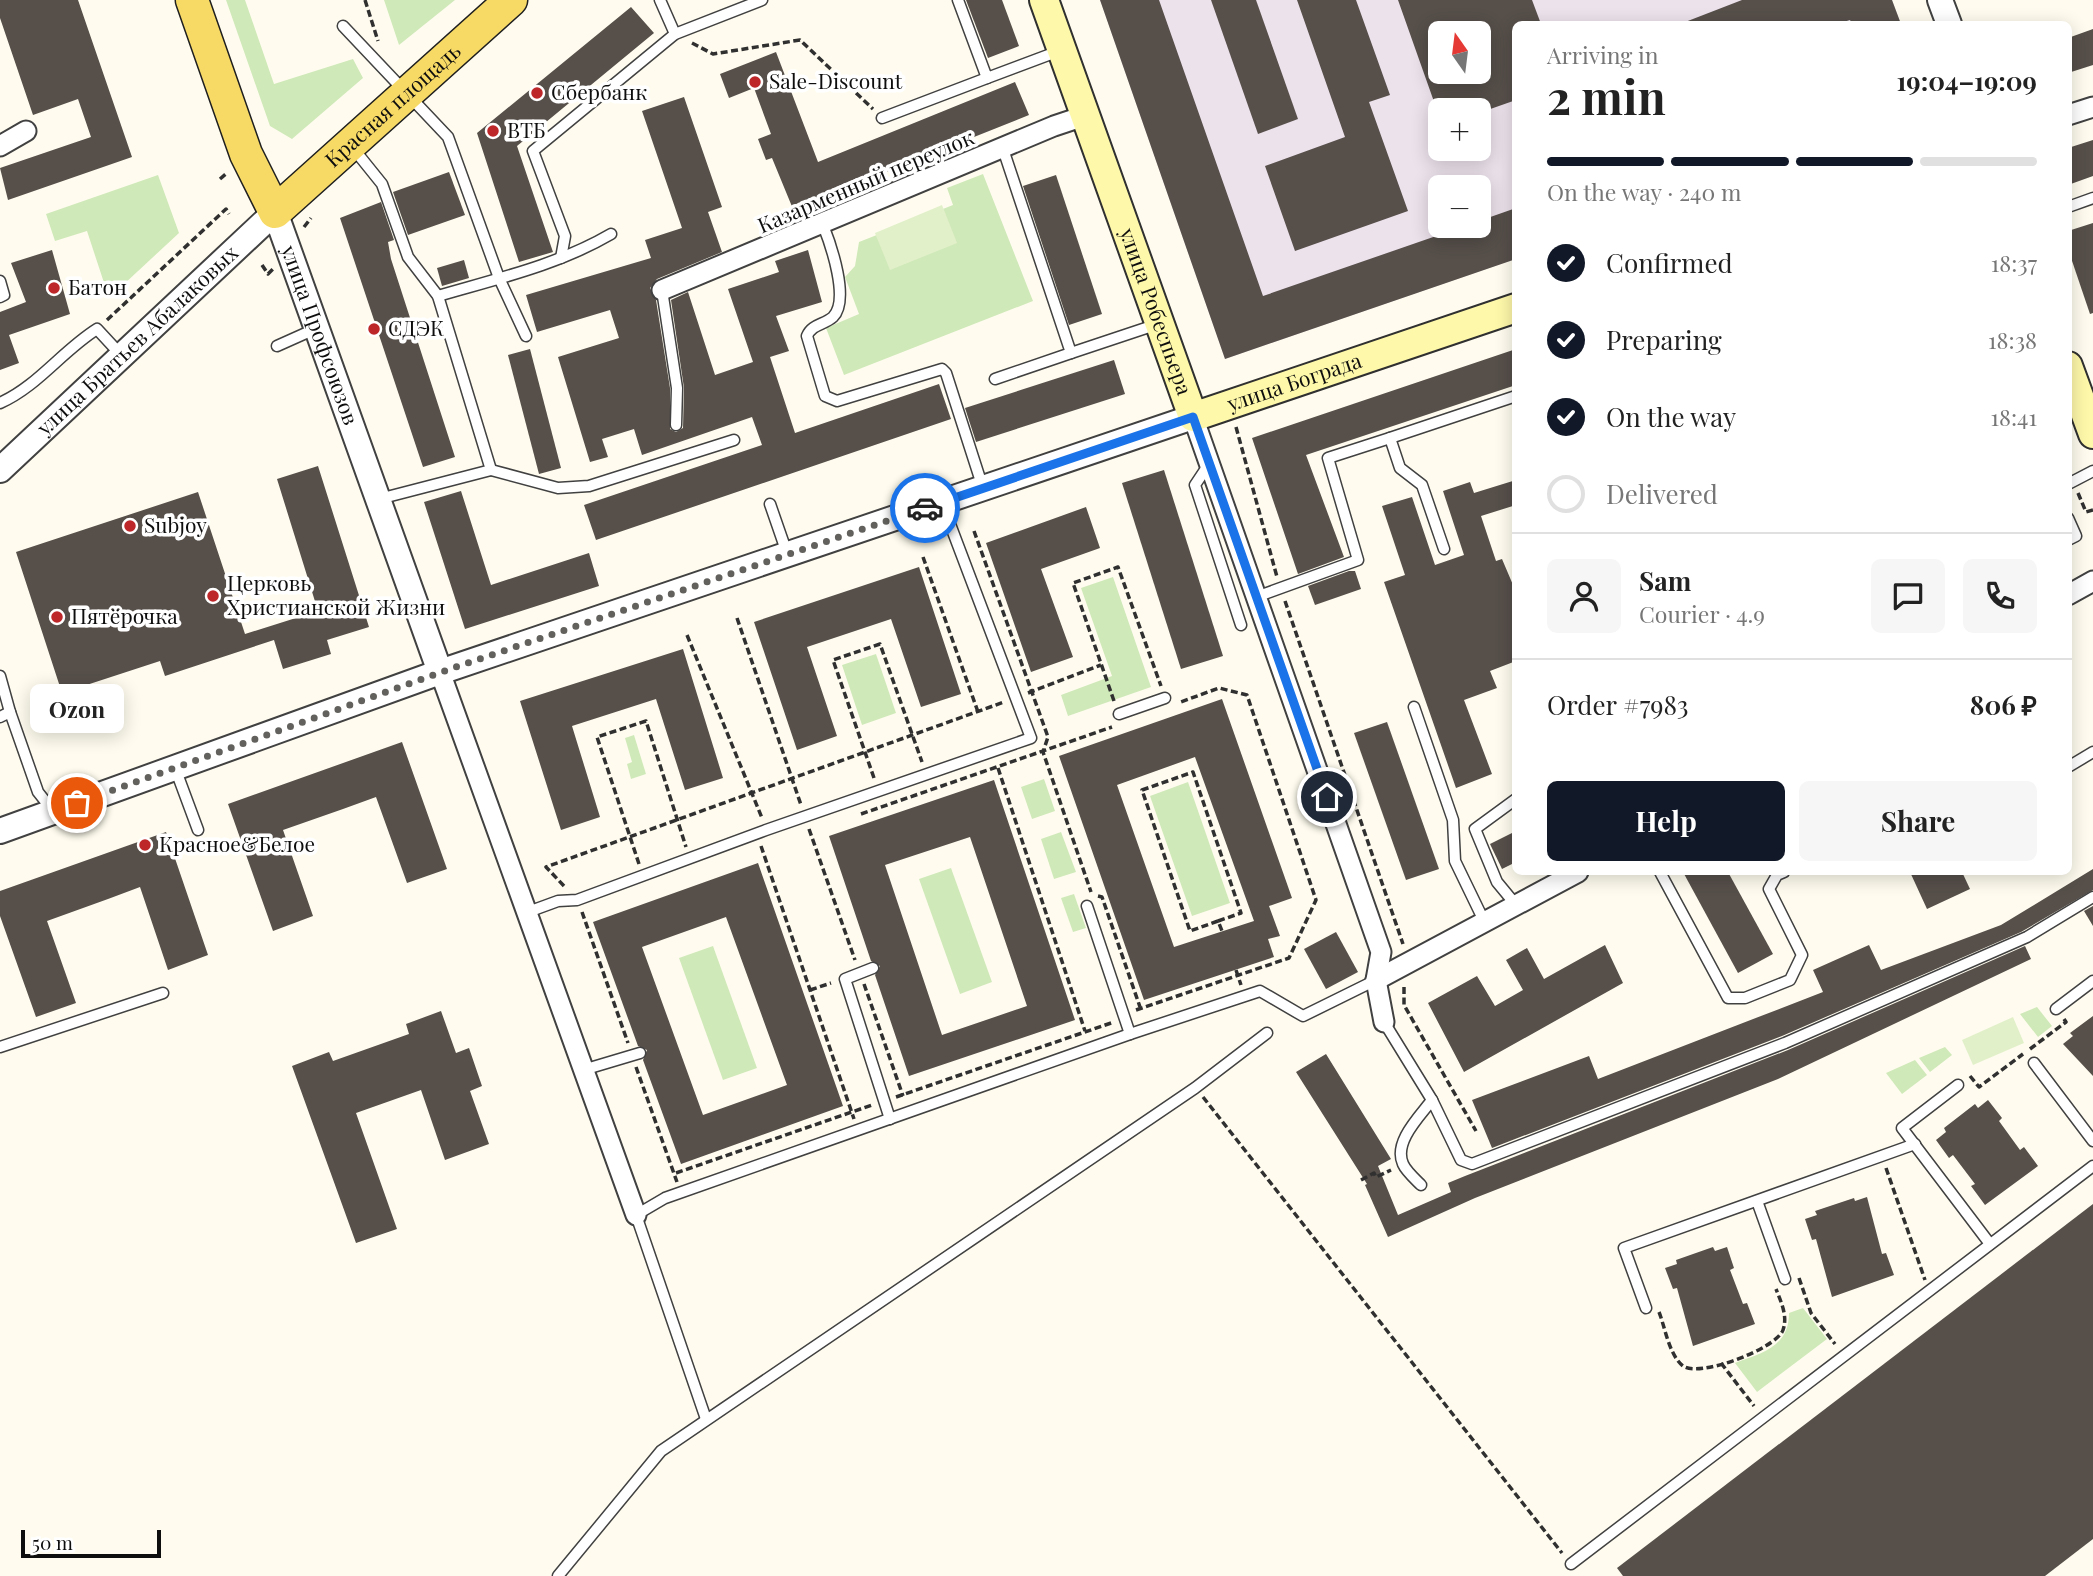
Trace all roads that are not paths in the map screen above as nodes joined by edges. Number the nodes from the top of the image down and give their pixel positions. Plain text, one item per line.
1 (192, 0) edge
2 (511, 0) edge
3 (660, 0) edge
4 (762, 0) edge
5 (958, 0) edge
6 (1044, 0) edge
7 (1940, 0) edge
8 (1948, 21) edge
9 (343, 26) dead end
10 (675, 34) junction
11 (1063, 50) junction
12 (987, 78) junction
13 (396, 82) junction
14 (2093, 107) edge
15 (2072, 114) edge
16 (1087, 115) junction
17 (882, 118) road end
18 (26, 131) dead end
19 (351, 144) junction
20 (0, 146) edge
21 (1003, 149) junction
22 (2093, 198) edge
23 (2072, 206) edge
24 (275, 212) junction
25 (823, 225) junction
26 (611, 234) dead end
27 (561, 258) junction
28 (499, 278) junction
29 (0, 281) edge
30 (662, 290) joint
31 (438, 296) junction
32 (0, 297) edge
33 (1512, 309) edge
34 (1161, 323) junction
35 (316, 328) junction
36 (526, 335) dead end
37 (277, 346) dead end
38 (1071, 353) junction
39 (122, 357) junction
40 (2072, 377) edge
41 (995, 379) dead end
42 (1512, 398) edge
43 (0, 403) edge
44 (1193, 417) junction
45 (676, 425) dead end
46 (2093, 433) edge
47 (1390, 438) junction
48 (734, 440) dead end
49 (1209, 463) junction
50 (0, 470) edge
51 (491, 470) junction
52 (2093, 471) edge
53 (2072, 482) edge
54 (983, 488) junction
55 (378, 499) junction
56 (942, 502) junction
57 (770, 504) dead end
58 (1444, 549) dead end
59 (788, 554) junction
60 (2093, 581) edge
61 (2072, 593) edge
62 (1256, 597) junction
63 (1241, 625) dead end
64 (440, 672) junction
65 (0, 676) edge
66 (1167, 702) road end
67 (1414, 706) dead end
68 (5, 714) edge
69 (1118, 719) road end
70 (2093, 752) edge
71 (2072, 765) edge
72 (175, 768) junction
73 (1512, 802) edge
74 (53, 812) junction
75 (198, 830) dead end
76 (0, 831) edge
77 (1572, 875) edge
78 (1662, 875) edge
79 (1777, 875) edge
80 (2093, 897) edge
81 (1516, 905) junction
82 (1087, 906) dead end
83 (528, 912) junction
84 (1485, 923) junction
85 (873, 968) dead end
86 (1376, 981) junction
87 (2093, 981) edge
88 (163, 993) dead end
89 (2056, 1009) road end
90 (1384, 1022) joint
91 (1267, 1033) dead end
92 (1130, 1034) junction
93 (0, 1048) edge
94 (636, 1053) road end
95 (2034, 1063) dead end
96 (583, 1070) junction
97 (1958, 1085) road end
98 (1432, 1100) junction
99 (890, 1119) junction
100 (2093, 1141) edge
101 (1914, 1144) junction
102 (2093, 1166) edge
103 (1420, 1185) dead end
104 (1757, 1200) junction
105 (636, 1215) junction
106 (1990, 1244) junction
107 (1785, 1279) road end
108 (1646, 1308) road end
109 (706, 1419) junction
110 (1571, 1563) road end
111 (558, 1576) edge

1 - 24 main road, улица Профсоюзов
2 - 13 main road, Красная площадь
3 - 10 lane
4 - 10 lane
5 - 12 lane
6 - 11 main road, улица Робеспьера
7 - 8 street
9 - 13 lane
10 - 27 lane
11 - 12 lane
11 - 16 main road, улица Робеспьера
12 - 17 lane
13 - 19 main road, Красная площадь
13 - 28 lane
14 - 15 street
16 - 21 street, Казарменный переулок
16 - 34 main road, улица Робеспьера
18 - 20 street
19 - 24 main road, Красная площадь
19 - 31 lane
21 - 25 street, Казарменный переулок
21 - 38 lane
22 - 23 lane
24 - 35 street, улица Профсоюзов
24 - 39 street, улица Братьев Абалаковых
25 - 30 street, Казарменный переулок
25 - 54 lane
26 - 27 lane
27 - 28 lane
28 - 31 lane
28 - 36 lane
29 - 32 lane
30 - 45 lane
31 - 51 lane
33 - 44 main road, улица Бограда
34 - 38 lane
34 - 44 main road, улица Робеспьера
35 - 37 lane
35 - 55 street, улица Профсоюзов
38 - 41 lane
39 - 43 lane
39 - 50 street, улица Братьев Абалаковых
40 - 46 main road
42 - 47 lane
44 - 49 street, улица Робеспьера
44 - 54 street, улица Бограда
47 - 58 lane
47 - 62 lane
48 - 51 lane
49 - 62 street, улица Робеспьера
49 - 63 lane
51 - 55 lane
52 - 53 lane
54 - 56 street, улица Бограда
55 - 64 street, улица Профсоюзов
56 - 59 street, улица Бограда
56 - 83 lane
57 - 59 lane
59 - 64 street, улица Бограда
60 - 61 street
62 - 86 street, улица Робеспьера
64 - 72 street, улица Бограда
64 - 83 street
65 - 68 lane
66 - 69 lane
67 - 84 lane
68 - 74 lane
70 - 71 lane
72 - 74 street, улица Бограда
72 - 75 lane
73 - 81 lane
74 - 76 street, улица Бограда
77 - 81 street
78 - 79 lane
80 - 98 lane
81 - 84 street
82 - 92 lane
83 - 96 street
84 - 86 street
85 - 99 lane
86 - 90 street, улица Робеспьера
86 - 92 lane
87 - 89 lane
88 - 93 lane
90 - 98 lane
91 - 109 lane
92 - 99 lane
94 - 96 lane
95 - 100 lane
96 - 105 street
97 - 101 lane
98 - 103 lane
99 - 105 lane
101 - 104 lane
101 - 106 lane
102 - 106 lane
104 - 107 lane
104 - 108 lane
105 - 109 lane
106 - 110 lane
109 - 111 lane

